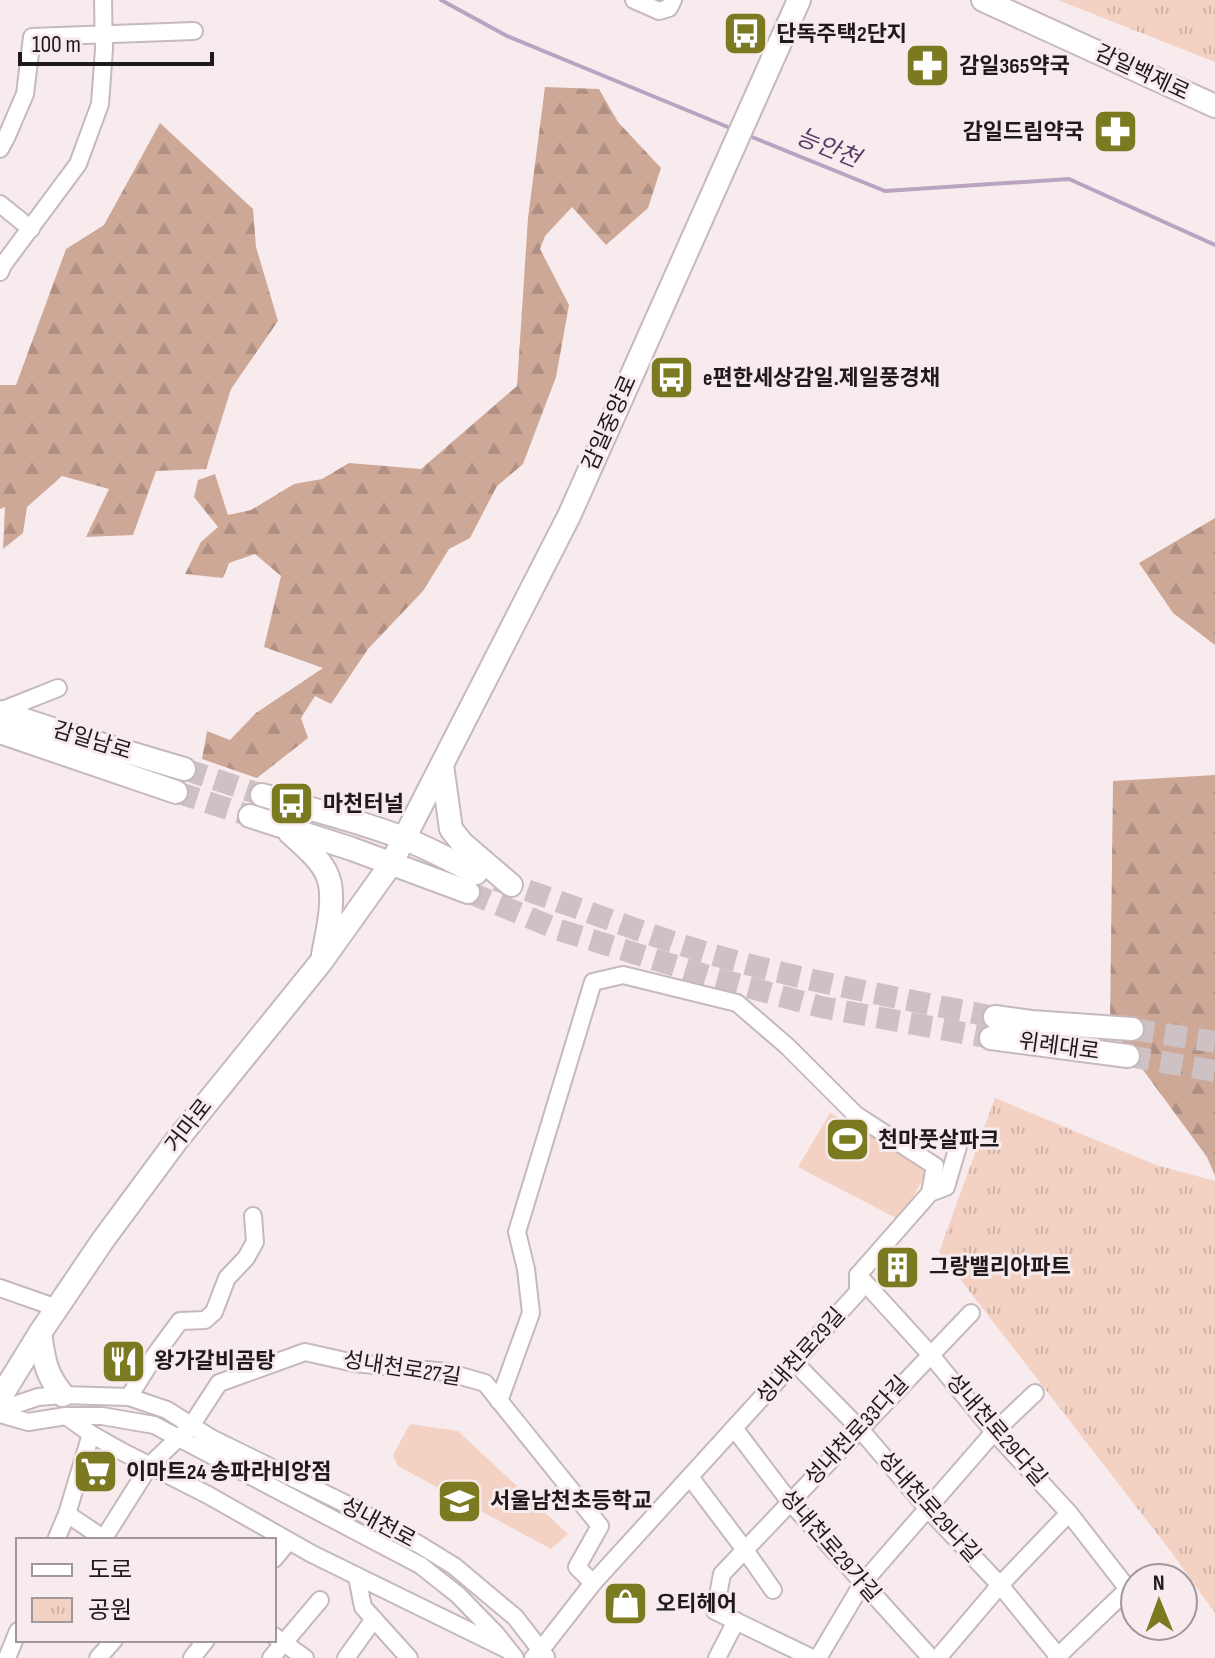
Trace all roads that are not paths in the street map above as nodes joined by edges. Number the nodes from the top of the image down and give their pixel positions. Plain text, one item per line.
1 (103, 0) edge
2 (634, 0) edge
3 (673, 0) edge
4 (799, 0) edge
5 (983, 0) edge
6 (194, 31) dead end
7 (104, 34) junction
8 (1215, 106) edge
9 (0, 149) edge
10 (0, 204) edge
11 (31, 229) junction
12 (0, 272) edge
13 (58, 688) dead end
14 (0, 711) edge
15 (0, 732) edge
16 (442, 765) junction
17 (184, 769) tunnel mouth
18 (176, 792) tunnel mouth
19 (262, 795) tunnel mouth
20 (250, 816) tunnel mouth
21 (287, 829) junction
22 (404, 838) junction
23 (391, 864) junction
24 (511, 885) tunnel mouth
25 (321, 962) junction
26 (1132, 1029) tunnel mouth
27 (1128, 1056) tunnel mouth
28 (959, 1143) dead end
29 (930, 1193) junction
30 (253, 1216) dead end
31 (858, 1275) junction
32 (0, 1288) edge
33 (57, 1308) junction
34 (971, 1313) dead end
35 (40, 1333) junction
36 (930, 1354) junction
37 (795, 1363) junction
38 (1035, 1393) dead end
39 (129, 1397) junction
40 (0, 1398) edge
41 (499, 1401) junction
42 (65, 1405) junction
43 (0, 1412) edge
44 (734, 1428) junction
45 (860, 1429) junction
46 (185, 1432) junction
47 (994, 1432) junction
48 (91, 1434) junction
49 (150, 1465) junction
50 (690, 1477) junction
51 (790, 1502) junction
52 (927, 1508) junction
53 (1069, 1513) junction
54 (67, 1514) junction
55 (57, 1538) edge
56 (103, 1538) edge
57 (106, 1538) edge
58 (289, 1541) junction
59 (745, 1550) junction
60 (276, 1557) edge
61 (357, 1577) junction
62 (593, 1583) junction
63 (862, 1584) junction
64 (1000, 1585) junction
65 (773, 1590) dead end
66 (320, 1600) dead end
67 (374, 1619) junction
68 (736, 1621) junction
69 (16, 1636) edge
70 (278, 1640) edge
71 (112, 1642) edge
72 (204, 1642) edge
73 (512, 1654) edge
74 (540, 1656) edge
75 (1057, 1657) edge
76 (7, 1658) edge
77 (98, 1658) edge
78 (192, 1658) edge
79 (271, 1658) edge
80 (305, 1658) edge
81 (346, 1658) edge
82 (409, 1658) edge
83 (717, 1658) edge
84 (815, 1658) edge
85 (931, 1658) edge
86 (938, 1658) edge

1 - 7 street
2 - 3 street
4 - 16 main road, 감일중앙로
5 - 8 main road, 감일백제로
6 - 7 street
7 - 9 street
7 - 11 street
10 - 11 street
11 - 12 street
13 - 14 street
14 - 17 main road, 감일남로
15 - 18 main road, 감일남로
16 - 22 main road, 감일중앙로
16 - 24 main road
19 - 22 main road
20 - 21 main road
21 - 23 main road
21 - 25 main road
22 - 23 main road, 감일중앙로
22 - 23 main road
23 - 25 main road, 거마로
25 - 33 main road, 거마로
26 - 27 main road, 위례대로
28 - 29 street, 성내천로29길
29 - 31 street, 성내천로29길
29 - 41 street
30 - 39 street
31 - 36 street, 성내천로29다길
31 - 37 street, 성내천로29길
32 - 33 street
33 - 35 main road, 거마로
34 - 36 street, 성내천로33다길
35 - 40 main road, 거마로
35 - 42 main road
36 - 45 street, 성내천로33다길
36 - 47 street, 성내천로29다길
37 - 44 street, 성내천로29길
37 - 45 street, 성내천로29나길
38 - 47 street
39 - 42 street, 성내천로
39 - 46 street, 성내천로
41 - 46 street, 성내천로27길
41 - 62 street, 성내천로27길
42 - 43 street, 성내천로
42 - 46 street, 성내천로
42 - 48 street
44 - 50 street, 성내천로29길
44 - 51 street, 성내천로29가길
45 - 51 street, 성내천로33다길
45 - 52 street, 성내천로29나길
46 - 49 street, 성내천로27길
46 - 73 street, 성내천로
46 - 74 street, 성내천로
47 - 52 street
47 - 53 street, 성내천로29다길
48 - 49 street
48 - 54 street
49 - 57 street
49 - 58 street
50 - 59 street
50 - 62 street, 성내천로29길
51 - 59 street, 성내천로33다길
51 - 63 street, 성내천로29가길
52 - 63 street
52 - 64 street, 성내천로29나길
53 - 64 street
53 - 75 street, 성내천로29다길
54 - 55 street
54 - 56 street
58 - 60 street
58 - 61 street
59 - 65 street
59 - 68 street, 성내천로33다길
61 - 67 street
61 - 73 street
62 - 74 street, 성내천로29길
63 - 84 street
63 - 85 street, 성내천로29가길
64 - 75 street, 성내천로29나길
64 - 86 street
66 - 70 street
67 - 81 street
67 - 82 street
68 - 83 street
68 - 84 street, 성내천로33다길
69 - 76 street
70 - 79 street
70 - 80 street
71 - 77 street
72 - 78 street

